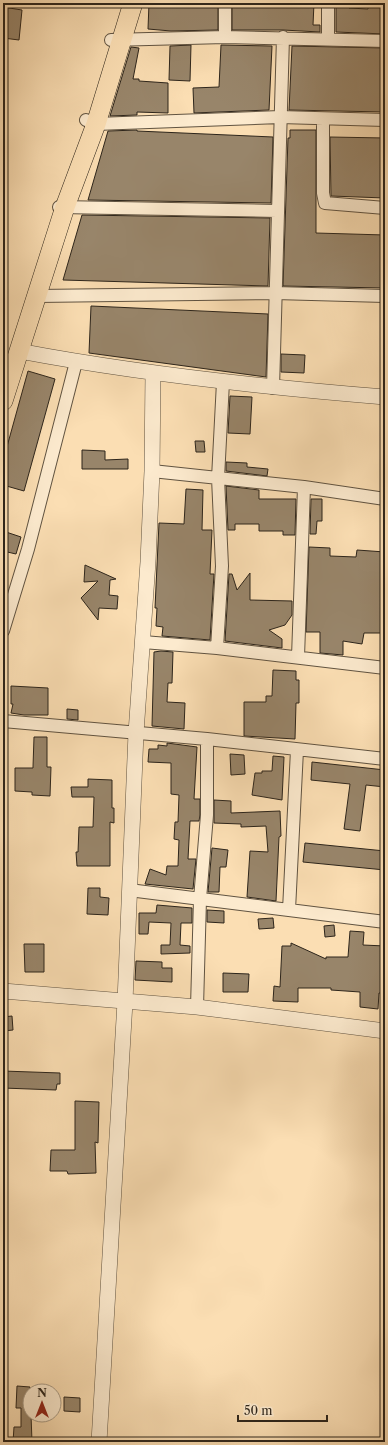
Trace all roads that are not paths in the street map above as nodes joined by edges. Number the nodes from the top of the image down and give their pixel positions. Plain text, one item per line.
1 (123, 3) edge
2 (133, 3) edge
3 (225, 3) edge
4 (328, 3) edge
5 (226, 37) junction
6 (283, 37) junction
7 (328, 39) junction
8 (116, 40) junction
9 (385, 42) edge
10 (280, 117) junction
11 (323, 119) junction
12 (385, 120) edge
13 (91, 122) junction
14 (61, 207) junction
15 (385, 208) edge
16 (277, 211) junction
17 (275, 293) junction
18 (37, 296) junction
19 (385, 296) edge
20 (19, 351) junction
21 (76, 362) junction
22 (153, 373) junction
23 (3, 378) edge
24 (223, 382) junction
25 (273, 388) junction
26 (385, 397) edge
27 (3, 401) edge
28 (152, 471) junction
29 (218, 478) junction
30 (304, 487) junction
31 (385, 499) edge
32 (3, 631) edge
33 (143, 642) junction
34 (217, 648) junction
35 (298, 657) junction
36 (385, 668) edge
37 (3, 721) edge
38 (136, 733) junction
39 (207, 739) junction
40 (297, 750) junction
41 (385, 759) edge
42 (129, 890) junction
43 (200, 899) junction
44 (289, 910) junction
45 (385, 922) edge
46 (3, 992) edge
47 (125, 1002) junction
48 (197, 1007) junction
49 (385, 1031) edge
50 (99, 1442) edge

1 - 8 main road
2 - 8 main road
3 - 5 street
4 - 7 street
5 - 6 street
5 - 8 street
6 - 7 street
6 - 10 street
7 - 9 street
8 - 13 main road
10 - 11 street
10 - 13 street
10 - 16 street
11 - 12 street
11 - 15 street
13 - 14 main road
14 - 16 street
14 - 18 main road
16 - 17 street
17 - 18 street
17 - 19 street
17 - 25 street
18 - 20 main road
20 - 21 street
20 - 23 main road
20 - 27 main road
21 - 22 street
21 - 32 street
22 - 24 street
22 - 28 street
24 - 25 street
24 - 29 street
25 - 26 street
28 - 29 street
28 - 33 street
29 - 30 street
29 - 34 street
30 - 31 street
30 - 35 street
33 - 34 street
33 - 38 street
34 - 35 street
35 - 36 street
37 - 38 street
38 - 39 street
38 - 42 street
39 - 40 street
39 - 43 street
40 - 41 street
40 - 44 street
42 - 43 street
42 - 47 street
43 - 44 street
43 - 48 street
44 - 45 street
46 - 47 street
47 - 48 street
47 - 50 street
48 - 49 street

